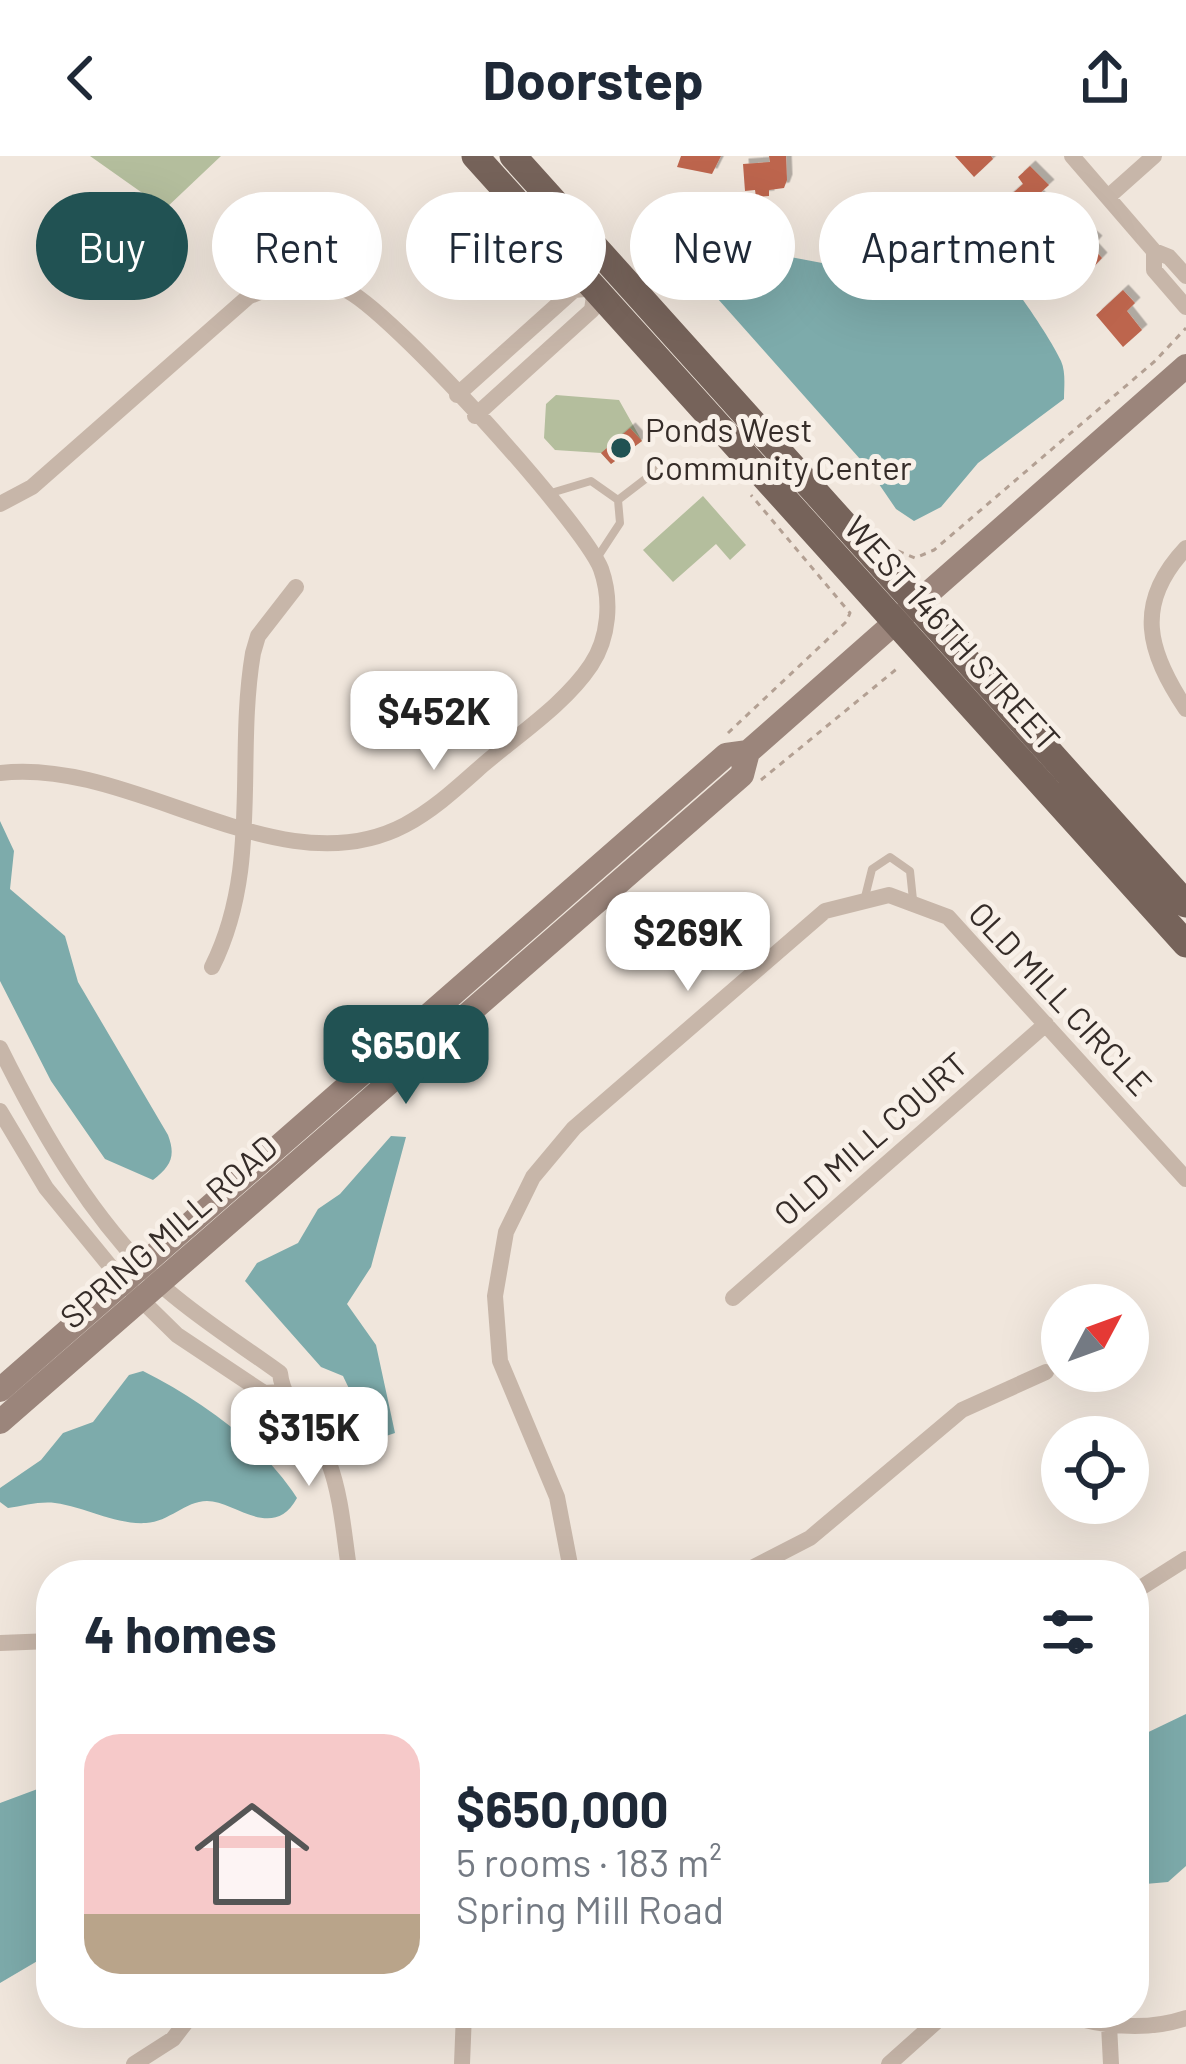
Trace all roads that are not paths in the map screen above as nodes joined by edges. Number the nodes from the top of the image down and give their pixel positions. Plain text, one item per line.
1 (475, 156) edge
2 (513, 156) edge
3 (1072, 156) edge
4 (1154, 156) edge
5 (513, 192) edge
6 (540, 192) edge
7 (1108, 197) junction
8 (1154, 250) junction
9 (1186, 276) edge
10 (606, 280) edge
11 (565, 300) edge
12 (596, 300) edge
13 (1186, 307) edge
14 (1186, 366) edge
15 (467, 406) junction
16 (661, 467) dead end
17 (546, 496) junction
18 (618, 500) junction
19 (0, 504) edge
20 (1186, 548) edge
21 (596, 560) junction
22 (296, 587) dead end
23 (905, 614) junction
24 (1186, 709) edge
25 (0, 773) edge
26 (245, 829) junction
27 (866, 897) junction
28 (914, 900) junction
29 (1186, 904) edge
30 (1186, 944) edge
31 (212, 967) dead end
32 (1046, 1024) junction
33 (0, 1048) edge
34 (0, 1111) edge
35 (1186, 1178) edge
36 (152, 1274) junction
37 (132, 1291) junction
38 (733, 1298) dead end
39 (1041, 1374) edge
40 (0, 1390) edge
41 (282, 1392) junction
42 (0, 1422) edge
43 (1186, 1559) edge
44 (347, 1560) edge
45 (569, 1560) edge
46 (767, 1560) edge
47 (1149, 1582) edge
48 (36, 1642) edge
49 (0, 1643) edge
50 (1186, 2018) edge
51 (1149, 2025) edge
52 (181, 2028) edge
53 (463, 2028) edge
54 (929, 2028) edge
55 (1109, 2028) edge
56 (134, 2064) edge
57 (462, 2064) edge
58 (889, 2064) edge
59 (1111, 2064) edge

1 - 5 main road, WEST 146TH STREET
2 - 6 main road, WEST 146TH STREET
3 - 7 street
4 - 7 street
7 - 8 street
8 - 9 street
8 - 13 street
10 - 23 main road, WEST 146TH STREET
11 - 15 street
12 - 15 street
14 - 23 street, SPRING MILL ROAD
15 - 17 street
15 - 19 street
16 - 18 lane
17 - 18 lane
17 - 21 street
18 - 21 lane
20 - 24 street
21 - 26 street
22 - 26 street
23 - 29 main road, WEST 146TH STREET
23 - 30 main road, WEST 146TH STREET
23 - 36 street, SPRING MILL ROAD
25 - 26 street
26 - 31 street
27 - 28 street, OLD MILL CIRCLE
27 - 28 lane
27 - 45 street, OLD MILL CIRCLE
28 - 32 street, OLD MILL CIRCLE
32 - 35 street, OLD MILL CIRCLE
32 - 38 street, OLD MILL COURT
33 - 36 street
34 - 37 street
36 - 37 street, SPRING MILL ROAD
36 - 41 street
37 - 40 street, SPRING MILL ROAD
37 - 41 street
37 - 42 street, SPRING MILL ROAD
39 - 46 street
41 - 44 street
43 - 47 street
48 - 49 street
50 - 51 street
52 - 56 street
53 - 57 street
54 - 58 street
55 - 59 street

